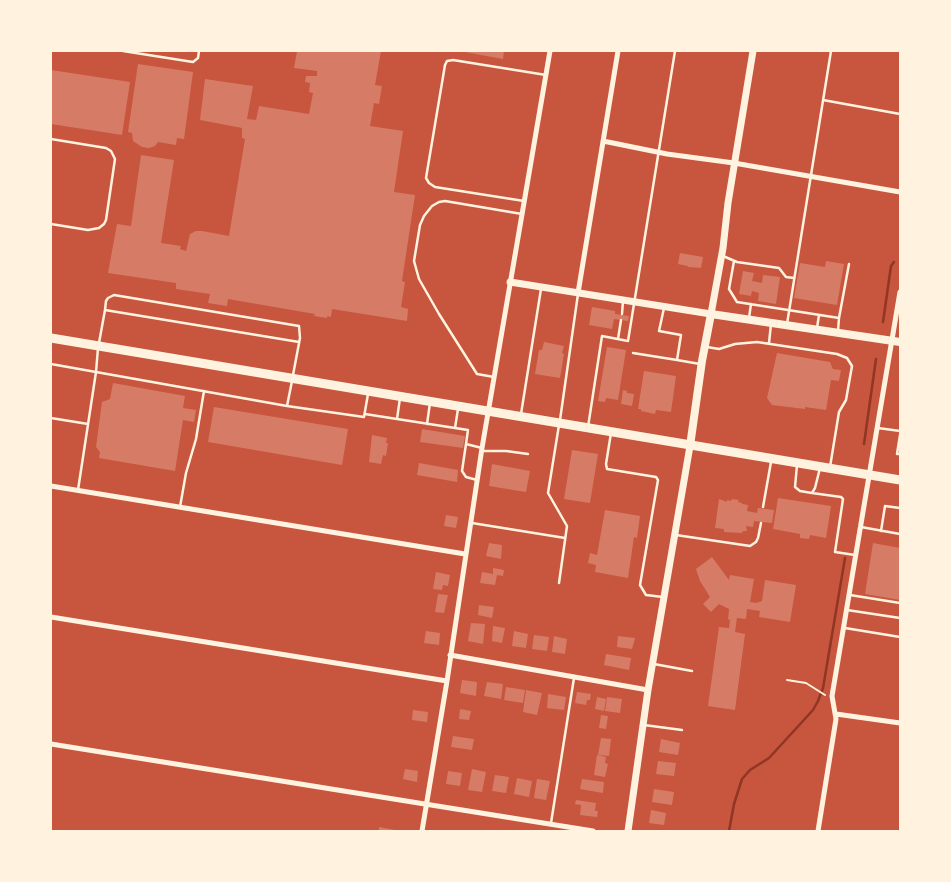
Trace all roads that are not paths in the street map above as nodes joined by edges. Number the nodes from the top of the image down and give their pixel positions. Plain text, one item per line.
1 (123, 51) edge
2 (199, 51) edge
3 (550, 51) edge
4 (618, 51) edge
5 (675, 51) edge
6 (753, 51) edge
7 (831, 51) edge
8 (546, 75) junction
9 (823, 100) junction
10 (900, 114) edge
11 (51, 139) edge
12 (603, 141) junction
13 (658, 152) junction
14 (734, 163) junction
15 (811, 176) junction
16 (900, 192) edge
17 (524, 201) junction
18 (522, 214) junction
19 (51, 224) edge
20 (722, 256) junction
21 (734, 261) junction
22 (849, 264) dead end
23 (794, 278) junction
24 (510, 282) junction
25 (542, 287) junction
26 (900, 292) edge
27 (578, 293) junction
28 (624, 300) junction
29 (633, 302) junction
30 (751, 304) junction
31 (664, 306) junction
32 (105, 310) junction
33 (789, 310) junction
34 (622, 314) dead end
35 (711, 314) junction
36 (819, 315) junction
37 (839, 318) junction
38 (621, 320) dead end
39 (749, 320) junction
40 (772, 323) junction
41 (787, 325) junction
42 (817, 330) junction
43 (838, 333) junction
44 (51, 338) edge
45 (618, 339) junction
46 (299, 342) junction
47 (896, 342) edge
48 (769, 343) junction
49 (98, 346) junction
50 (704, 347) junction
51 (634, 353) dead end
52 (677, 360) junction
53 (51, 364) edge
54 (702, 364) junction
55 (96, 372) junction
56 (494, 377) junction
57 (293, 379) junction
58 (204, 391) junction
59 (368, 391) junction
60 (401, 397) junction
61 (430, 402) junction
62 (287, 406) junction
63 (458, 406) junction
64 (488, 412) junction
65 (365, 414) junction
66 (520, 417) junction
67 (51, 418) edge
68 (397, 419) junction
69 (88, 424) junction
70 (428, 424) junction
71 (559, 424) junction
72 (455, 428) junction
73 (588, 428) junction
74 (878, 428) junction
75 (900, 431) edge
76 (611, 432) junction
77 (900, 435) edge
78 (466, 444) junction
79 (690, 446) junction
80 (482, 450) junction
81 (528, 454) dead end
82 (900, 454) edge
83 (771, 459) junction
84 (797, 463) junction
85 (825, 468) junction
86 (869, 475) junction
87 (477, 480) junction
88 (900, 480) edge
89 (51, 486) edge
90 (78, 490) junction
91 (812, 493) junction
92 (180, 507) junction
93 (763, 507) dead end
94 (900, 508) edge
95 (470, 522) junction
96 (761, 523) dead end
97 (860, 527) junction
98 (881, 531) junction
99 (674, 534) junction
100 (900, 534) edge
101 (565, 538) junction
102 (465, 554) junction
103 (855, 555) junction
104 (559, 583) dead end
105 (849, 595) junction
106 (664, 597) junction
107 (900, 603) edge
108 (846, 610) junction
109 (51, 617) edge
110 (900, 618) edge
111 (843, 628) junction
112 (900, 637) edge
113 (450, 655) junction
114 (653, 664) junction
115 (692, 671) dead end
116 (575, 677) junction
117 (447, 680) junction
118 (648, 690) junction
119 (836, 714) junction
120 (900, 723) edge
121 (643, 725) junction
122 (682, 730) dead end
123 (51, 744) edge
124 (426, 804) junction
125 (551, 824) junction
126 (422, 831) edge
127 (593, 831) edge
128 (628, 831) edge
129 (818, 831) edge

1 - 2 lane
3 - 8 street
4 - 12 street
5 - 13 lane
6 - 14 street
7 - 9 lane
8 - 17 street
8 - 17 lane
9 - 10 lane
9 - 15 lane
11 - 19 lane
12 - 13 street
12 - 27 street
13 - 14 street
13 - 29 lane
14 - 15 street
14 - 20 street
15 - 16 street
15 - 23 lane
17 - 18 street
18 - 24 street
18 - 56 lane
20 - 21 lane
20 - 35 street
21 - 23 lane
21 - 30 lane
22 - 37 lane
23 - 33 lane
24 - 25 street
24 - 56 street
25 - 27 street
25 - 66 lane
26 - 47 street
27 - 28 street
27 - 71 lane
28 - 29 street
28 - 34 lane
29 - 31 street
29 - 45 lane
30 - 33 lane
30 - 39 lane
31 - 35 street
31 - 52 lane
32 - 46 lane
32 - 46 lane
32 - 49 lane
33 - 36 lane
33 - 41 lane
35 - 39 main road
35 - 50 main road
36 - 37 lane
36 - 42 lane
37 - 43 lane
38 - 45 lane
39 - 40 main road
40 - 41 main road
40 - 48 lane
41 - 42 main road
42 - 43 main road
43 - 47 main road
44 - 49 main road
45 - 73 lane
46 - 57 lane
47 - 74 street
48 - 50 lane
48 - 85 lane
49 - 55 lane
49 - 57 main road
50 - 54 main road
51 - 52 lane
52 - 54 lane
53 - 55 lane
54 - 79 main road
55 - 58 lane
55 - 69 lane
56 - 64 street
57 - 59 main road
57 - 62 lane
58 - 62 lane
58 - 92 lane
59 - 60 main road
59 - 65 lane
60 - 61 main road
60 - 68 lane
61 - 63 main road
61 - 70 lane
62 - 65 lane
63 - 64 main road
63 - 72 lane
64 - 66 main road
64 - 80 street
65 - 68 lane
66 - 71 main road
67 - 69 lane
68 - 70 lane
69 - 90 lane
70 - 72 lane
71 - 73 main road
71 - 101 lane
72 - 78 lane
73 - 76 main road
74 - 75 lane
74 - 86 street
76 - 79 main road
76 - 106 lane
77 - 82 lane
78 - 80 lane
78 - 87 lane
79 - 83 main road
79 - 99 street
80 - 81 lane
80 - 87 street
83 - 84 main road
83 - 93 lane
84 - 85 main road
84 - 91 lane
85 - 86 main road
85 - 91 lane
86 - 88 main road
86 - 97 street
87 - 95 street
89 - 90 street
90 - 92 street
91 - 103 lane
92 - 102 street
94 - 98 lane
95 - 101 lane
95 - 102 street
96 - 99 lane
97 - 98 lane
97 - 103 street
98 - 100 lane
99 - 106 street
101 - 104 lane
102 - 113 street
103 - 105 street
105 - 107 lane
105 - 108 street
106 - 114 street
108 - 110 lane
108 - 111 street
109 - 117 street
111 - 112 lane
111 - 119 street
113 - 116 street
113 - 117 street
114 - 115 lane
114 - 118 street
116 - 118 street
116 - 125 lane
117 - 124 street
118 - 121 street
119 - 120 street
119 - 129 street
121 - 122 lane
121 - 128 street
123 - 124 street
124 - 125 street
124 - 126 street
125 - 127 street

